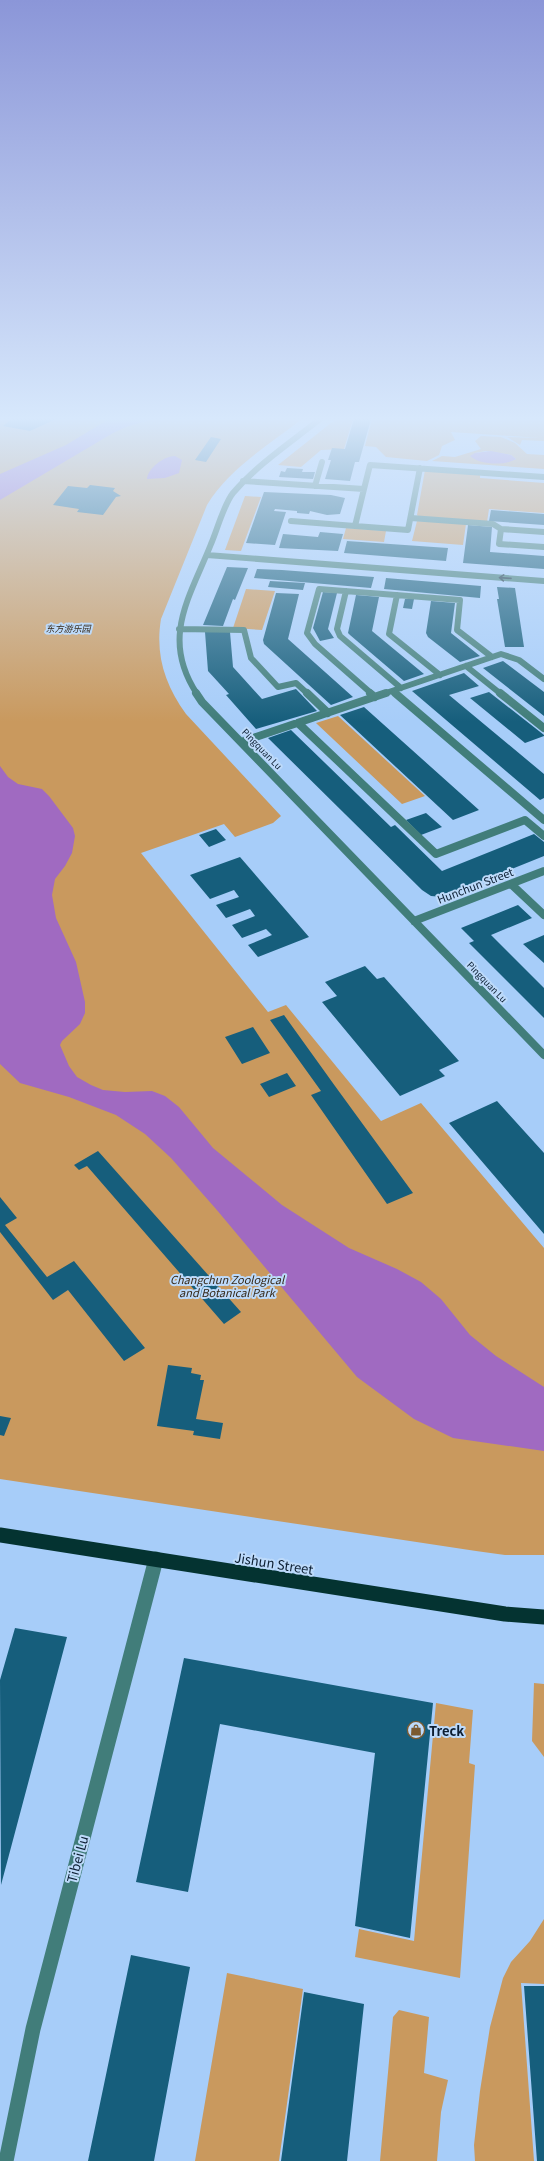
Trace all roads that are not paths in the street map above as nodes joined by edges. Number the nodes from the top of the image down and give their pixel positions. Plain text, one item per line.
1 (220, 520) edge
2 (356, 520) edge
3 (411, 520) edge
4 (436, 520) edge
5 (291, 521) dead end
6 (355, 526) junction
7 (501, 529) junction
8 (544, 532) edge
9 (544, 547) edge
10 (206, 555) junction
11 (544, 581) edge
12 (346, 591) junction
13 (397, 595) junction
14 (179, 629) junction
15 (492, 657) junction
16 (466, 666) junction
17 (440, 675) junction
18 (544, 679) edge
19 (397, 689) junction
20 (375, 697) junction
21 (328, 713) junction
22 (298, 723) junction
23 (544, 728) edge
24 (241, 742) junction
25 (544, 820) edge
26 (544, 836) edge
27 (544, 871) edge
28 (511, 884) junction
29 (544, 915) edge
30 (414, 921) junction
31 (544, 1055) edge
32 (0, 1535) edge
33 (156, 1559) junction
34 (544, 1617) edge
35 (6, 2161) edge

1 - 10 street, Pingquan Lu
2 - 6 street
3 - 6 street
4 - 7 street
5 - 6 street
7 - 8 street
7 - 9 street
11 -> 10 street
10 - 14 street, Pingquan Lu
12 - 13 street
12 - 19 street
12 - 20 street
13 - 15 street
13 - 17 street
14 - 21 street
14 - 24 street, Pingquan Lu
15 - 16 street
15 - 18 street
16 - 17 street
16 - 23 street
17 - 19 street
19 - 20 street
19 - 25 street
20 - 21 street
21 - 22 street
22 - 24 street
22 - 26 street
24 - 30 street, Pingquan Lu
27 - 28 street, Hunchun Street
28 - 29 street
28 - 30 street, Hunchun Street
30 - 31 street, Pingquan Lu
32 - 33 main road, Jishun Street
33 - 34 main road, Jishun Street
33 - 35 street, Tibei Lu

